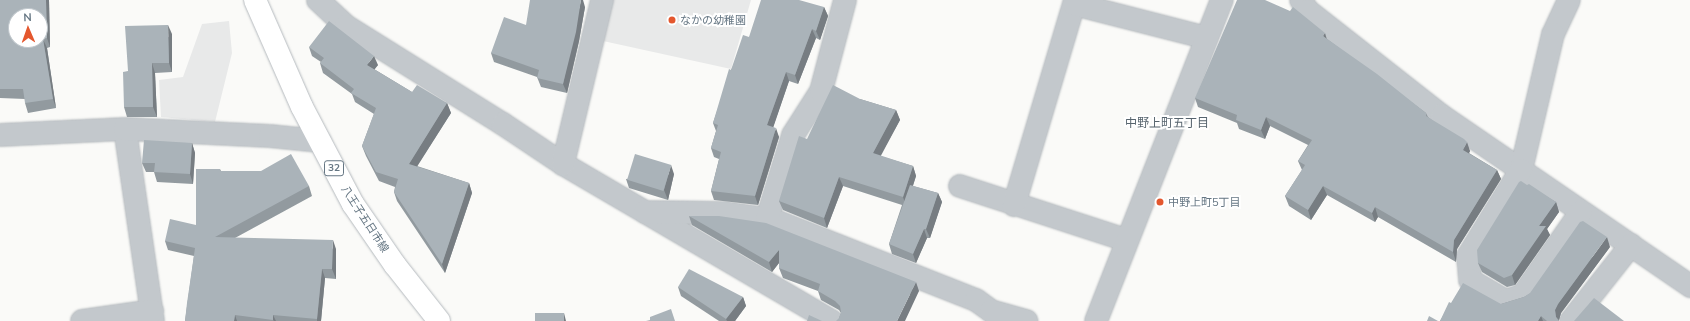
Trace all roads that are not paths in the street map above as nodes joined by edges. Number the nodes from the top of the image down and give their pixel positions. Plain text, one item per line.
1 (255, 0) edge
2 (318, 0) edge
3 (602, 0) edge
4 (845, 0) edge
5 (1222, 0) edge
6 (1301, 0) edge
7 (1569, 0) edge
8 (1207, 38) junction
9 (126, 129) junction
10 (0, 135) edge
11 (320, 141) junction
12 (563, 164) junction
13 (1521, 170) junction
14 (960, 186) dead end
15 (1014, 204) junction
16 (644, 212) junction
17 (1581, 212) junction
18 (767, 219) junction
19 (1126, 240) junction
20 (1631, 245) junction
21 (1690, 286) edge
22 (152, 316) edge
23 (82, 321) edge
24 (439, 321) edge
25 (832, 321) edge
26 (1027, 321) edge
27 (1096, 321) edge
28 (1571, 321) edge

1 - 11 main road, 八王子五日市線 / 32
2 - 12 street
3 - 12 street
4 - 18 street
5 - 8 street
6 - 13 street
7 - 13 street
8 - 15 street
8 - 19 street
9 - 10 street
9 - 11 street
9 - 22 street
11 - 24 main road, 八王子五日市線 / 32
12 - 16 street
13 - 17 street
13 - 17 street
14 - 15 street
15 - 19 street
16 - 18 street
16 - 25 street
17 - 20 street
18 - 26 street
19 - 27 street
20 - 21 street
20 - 28 street
22 - 23 street

